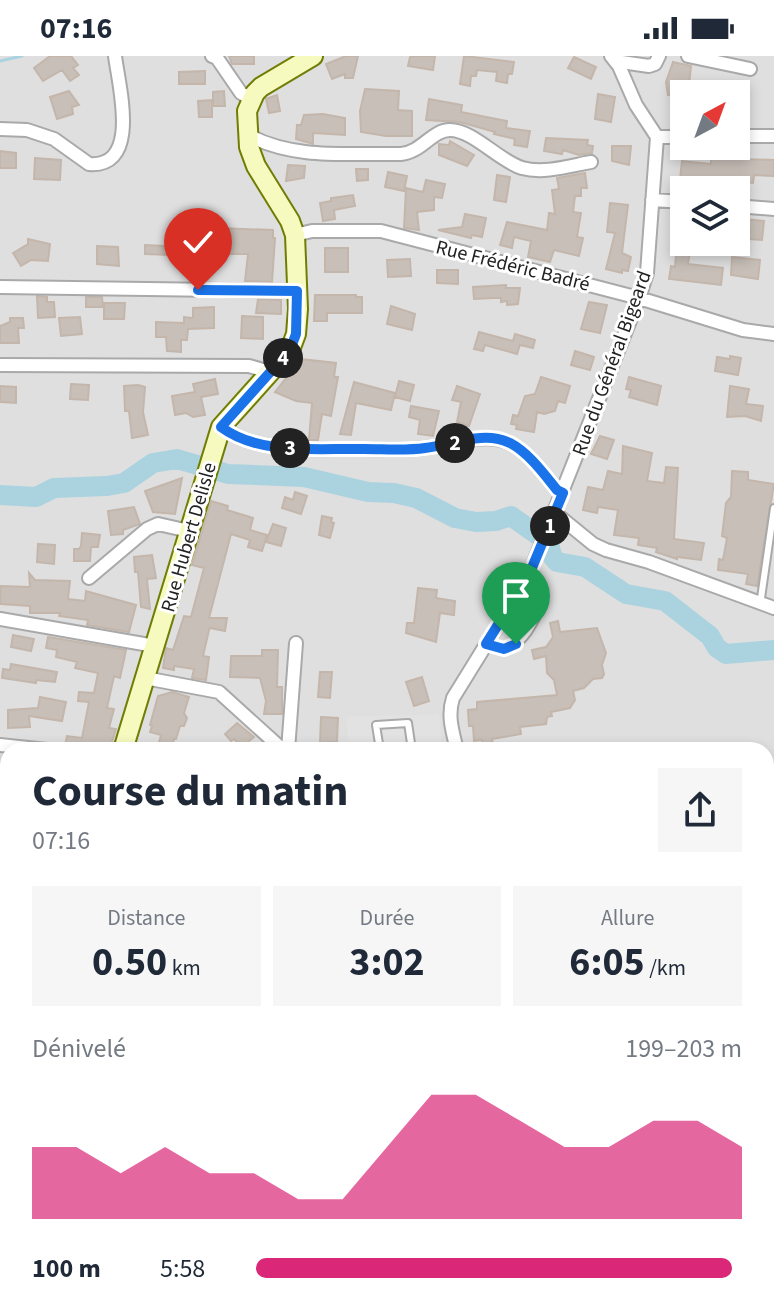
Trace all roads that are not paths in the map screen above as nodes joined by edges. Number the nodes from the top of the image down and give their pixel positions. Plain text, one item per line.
1 (115, 56) edge
2 (212, 56) edge
3 (313, 56) edge
4 (659, 56) edge
5 (688, 56) edge
6 (613, 58) edge
7 (750, 69) dead end
8 (251, 99) junction
9 (0, 129) edge
10 (248, 135) junction
11 (750, 136) edge
12 (774, 136) edge
13 (657, 137) junction
14 (670, 137) edge
15 (591, 162) dead end
16 (652, 200) junction
17 (670, 201) edge
18 (750, 207) edge
19 (774, 209) edge
20 (295, 235) junction
21 (0, 287) edge
22 (297, 291) junction
23 (639, 298) junction
24 (774, 334) edge
25 (0, 365) edge
26 (269, 375) junction
27 (219, 432) junction
28 (563, 493) junction
29 (774, 508) edge
30 (555, 513) junction
31 (189, 531) junction
32 (89, 578) dead end
33 (760, 605) junction
34 (543, 606) dead end
35 (774, 608) edge
36 (0, 619) edge
37 (296, 643) dead end
38 (486, 644) junction
39 (155, 646) junction
40 (145, 678) junction
41 (128, 742) edge
42 (276, 742) edge
43 (286, 742) edge
44 (379, 742) edge
45 (411, 742) edge
46 (455, 742) edge

1 - 9 street
2 - 8 street
3 - 8 main road
4 - 6 street
5 - 7 street
6 - 13 street
8 - 10 main road, Rue Hubert Delisle
10 - 15 street
10 - 20 main road, Rue Hubert Delisle
11 - 12 street
13 - 14 street
13 - 16 street, Rue du Général Bigeard
16 - 17 street
16 - 23 street, Rue du Général Bigeard
18 - 19 street
20 - 22 main road, Rue Hubert Delisle
20 - 23 street, Rue Frédéric Badré
21 - 22 street
22 - 26 main road, Rue Hubert Delisle
23 - 24 street, Rue Frédéric Badré
23 - 28 street, Rue du Général Bigeard
25 - 26 street
26 - 27 main road, Rue Hubert Delisle
27 - 28 street
27 - 31 main road, Rue Hubert Delisle
28 - 30 street, Rue du Général Bigeard
29 - 33 lane
30 - 33 street
30 - 38 street, Rue du Général Bigeard
31 - 32 street
31 - 39 main road, Rue Hubert Delisle
33 - 35 street
34 - 38 lane
36 - 39 street
37 - 43 street
38 - 46 street, Rue du Général Bigeard
39 - 40 main road, Rue Hubert Delisle
40 - 41 main road, Rue Hubert Delisle
40 - 42 street
44 - 45 lane

